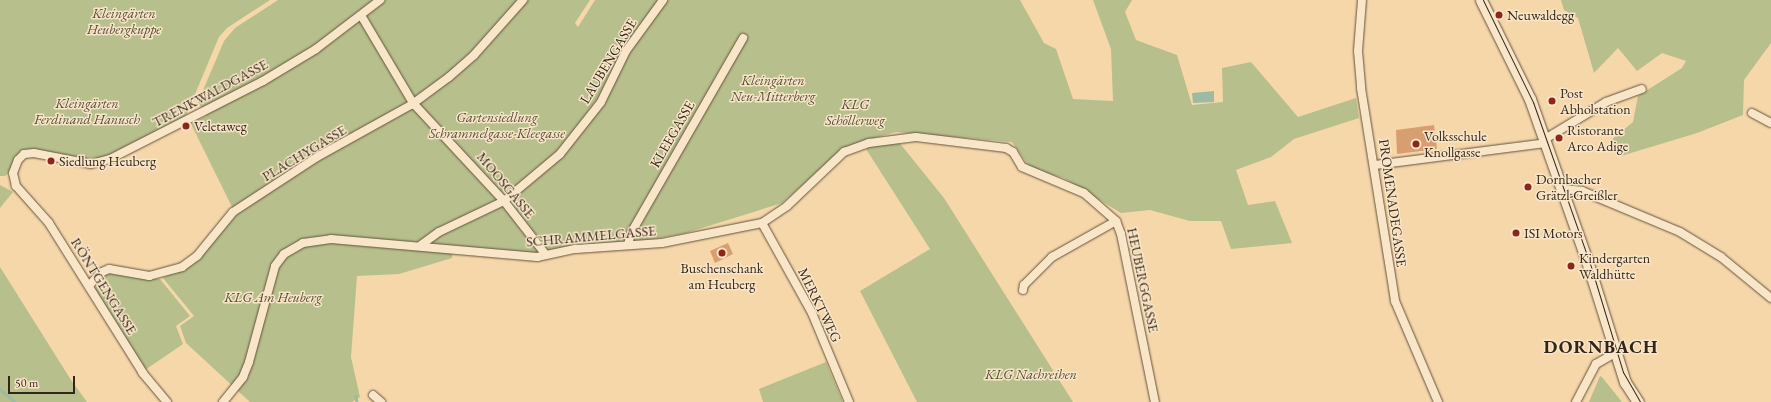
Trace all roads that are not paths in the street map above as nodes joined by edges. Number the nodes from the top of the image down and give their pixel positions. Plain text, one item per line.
1 (380, 0) edge
2 (523, 0) edge
3 (663, 0) edge
4 (1362, 0) edge
5 (1481, 0) edge
6 (362, 17) junction
7 (743, 38) dead end
8 (1642, 88) dead end
9 (413, 103) junction
10 (1752, 113) dead end
11 (1771, 123) edge
12 (916, 137) joint
13 (1546, 141) junction
14 (1375, 165) junction
15 (16, 186) joint
16 (1562, 189) junction
17 (504, 200) junction
18 (1116, 221) junction
19 (762, 223) junction
20 (628, 244) junction
21 (421, 245) junction
22 (546, 255) junction
23 (89, 286) junction
24 (1023, 290) dead end
25 (1771, 298) edge
26 (1615, 354) junction
27 (373, 395) dead end
28 (167, 402) edge
29 (223, 402) edge
30 (381, 402) edge
31 (849, 402) edge
32 (1155, 402) edge
33 (1438, 402) edge
34 (1576, 402) edge
35 (1638, 402) edge

1 - 6 street, TRENKWALDGASSE
2 - 9 street, PLACHYGASSE
3 - 17 street, LAUBENGASSE
4 - 14 street, PROMENADEGASSE
5 - 13 main road
6 - 9 street, MOOSGASSE
6 - 15 street, TRENKWALDGASSE
7 - 20 street, KLEEGASSE
8 - 13 street
9 - 17 street, MOOSGASSE
9 - 23 street, PLACHYGASSE
10 - 11 street
12 - 18 street, HEUBERGGASSE
12 - 19 street, SCHRAMMELGASSE
13 - 14 street
13 - 16 main road
14 - 33 street, PROMENADEGASSE
15 - 23 street, RÖNTGENGASSE
16 - 25 street
16 - 26 main road
17 - 21 street, LAUBENGASSE
17 - 22 street, MOOSGASSE
18 - 24 street
18 - 32 street, HEUBERGGASSE
19 - 20 street, SCHRAMMELGASSE
19 - 31 street, MERKTWEG
20 - 22 street, SCHRAMMELGASSE
21 - 22 street, SCHRAMMELGASSE
21 - 29 street, SCHRAMMELGASSE
23 - 28 street, RÖNTGENGASSE
26 - 34 street
26 - 35 main road
27 - 30 street

